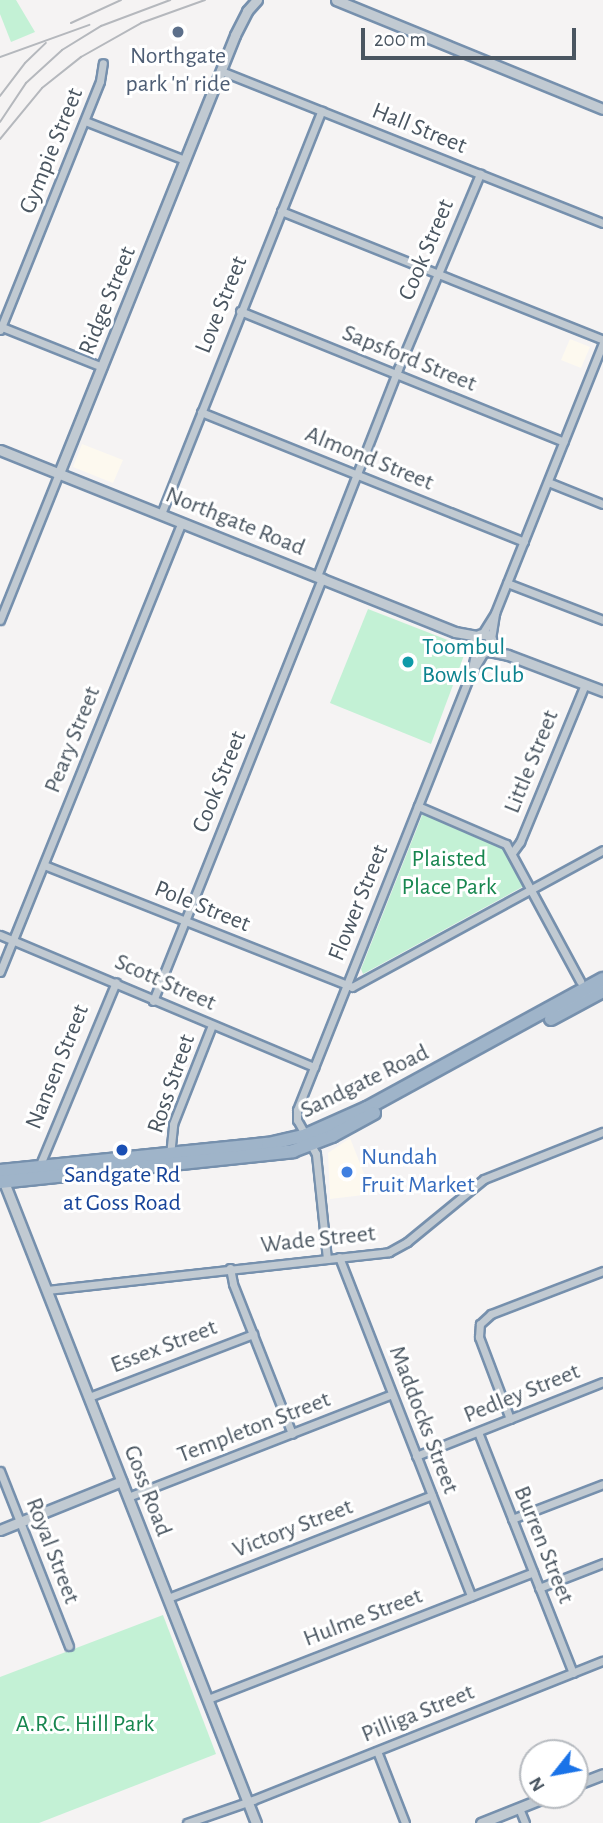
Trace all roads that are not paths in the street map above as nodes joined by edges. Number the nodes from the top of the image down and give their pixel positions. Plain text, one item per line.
1 (257, 0) edge
2 (336, 0) edge
3 (103, 63) dead end
4 (221, 71) junction
5 (603, 109) edge
6 (321, 111) junction
7 (85, 121) junction
8 (185, 160) junction
9 (480, 174) junction
10 (281, 211) junction
11 (603, 223) edge
12 (438, 274) junction
13 (240, 311) junction
14 (1, 328) edge
15 (603, 341) edge
16 (599, 362) edge
17 (102, 367) junction
18 (396, 375) junction
19 (201, 412) junction
20 (564, 442) junction
21 (0, 450) edge
22 (59, 473) junction
23 (357, 476) junction
24 (548, 482) junction
25 (603, 504) edge
26 (161, 514) junction
27 (181, 522) junction
28 (524, 542) junction
29 (319, 577) junction
30 (507, 583) junction
31 (0, 620) edge
32 (603, 620) edge
33 (483, 644) junction
34 (585, 684) junction
35 (603, 691) edge
36 (418, 806) junction
37 (603, 850) edge
38 (512, 853) junction
39 (44, 865) junction
40 (533, 891) junction
41 (185, 921) junction
42 (0, 935) edge
43 (13, 940) junction
44 (0, 972) edge
45 (603, 979) edge
46 (580, 981) dead end
47 (116, 982) junction
48 (346, 986) junction
49 (603, 991) edge
50 (153, 1001) junction
51 (212, 1026) junction
52 (314, 1067) junction
53 (603, 1132) edge
54 (309, 1140) junction
55 (170, 1155) junction
56 (39, 1167) junction
57 (1, 1177) edge
58 (339, 1257) junction
59 (327, 1259) junction
60 (230, 1268) junction
61 (603, 1271) edge
62 (47, 1290) junction
63 (253, 1334) junction
64 (603, 1382) edge
65 (392, 1394) junction
66 (89, 1397) junction
67 (510, 1419) junction
68 (478, 1432) junction
69 (292, 1434) junction
70 (416, 1456) junction
71 (0, 1471) edge
72 (122, 1481) junction
73 (603, 1484) edge
74 (432, 1495) junction
75 (128, 1497) junction
76 (512, 1519) junction
77 (20, 1522) junction
78 (0, 1530) edge
79 (603, 1563) edge
80 (533, 1572) junction
81 (539, 1588) junction
82 (471, 1596) junction
83 (168, 1598) junction
84 (69, 1646) dead end
85 (603, 1661) edge
86 (573, 1673) junction
87 (208, 1699) junction
88 (377, 1751) junction
89 (248, 1801) junction
90 (519, 1808) edge
91 (187, 1823) edge
92 (256, 1823) edge
93 (405, 1823) edge
94 (481, 1823) edge

1 - 4 street, Ridge Street
2 - 5 street
3 - 7 street, Gympie Street
4 - 6 street, Hall Street
4 - 8 street, Ridge Street
6 - 9 street, Hall Street
6 - 10 street, Love Street
7 - 8 street
7 - 14 street, Gympie Street
8 - 17 street, Ridge Street
9 - 11 street, Hall Street
9 - 12 street, Cook Street
10 - 12 street
10 - 13 street, Love Street
12 - 15 street
12 - 18 street, Cook Street
13 - 18 street, Sapsford Street
13 - 19 street, Love Street
14 - 17 street
15 - 16 street, Flower Street
16 - 20 street, Flower Street
17 - 22 street, Ridge Street
18 - 20 street, Sapsford Street
18 - 23 street, Cook Street
19 - 23 street, Almond Street
19 - 26 street, Love Street
20 - 24 street, Flower Street
21 - 22 street, Northgate Road
22 - 26 street, Northgate Road
22 - 31 street, Ridge Street
23 - 28 street, Almond Street
23 - 29 street, Cook Street
24 - 25 street
24 - 28 street, Flower Street
26 - 27 street, Northgate Road
27 - 29 street, Northgate Road
27 - 39 street, Peary Street
28 - 30 street, Flower Street
29 - 33 street, Northgate Road
29 - 41 street, Cook Street
30 - 32 street
30 - 33 street, Flower Street
33 - 34 street, Northgate Road
33 - 36 street, Flower Street
34 - 35 street, Northgate Road
34 - 38 street, Little Street
36 - 38 street
36 - 48 street, Flower Street
37 - 40 street
38 - 40 street
39 - 41 street, Pole Street
39 - 43 street, Peary Street
40 - 46 street
40 - 48 street
41 - 48 street, Pole Street
41 - 50 street, Cook Street
42 - 43 street, Scott Street
43 - 44 street, Peary Street
43 - 47 street, Scott Street
45 - 54 highway, Sandgate Road
47 - 50 street, Scott Street
47 - 56 street, Nansen Street
48 - 52 street, Flower Street
49 - 54 highway, Sandgate Road
50 - 51 street, Scott Street
51 - 52 street, Scott Street
51 - 55 street, Ross Street
52 - 54 street, Flower Street
53 - 58 street, Wade Street
54 - 55 highway, Sandgate Road
54 - 57 highway, Sandgate Road
54 - 59 street
55 - 56 highway, Sandgate Road
56 - 57 highway, Sandgate Road
57 - 62 street, Goss Road
58 - 59 street, Wade Street
58 - 65 street, Maddocks Street
59 - 60 street, Wade Street
60 - 62 street, Wade Street
60 - 63 street
61 - 67 street
62 - 66 street, Goss Road
63 - 66 street, Essex Street
63 - 69 street
64 - 67 street, Pedley Street
65 - 69 street, Templeton Street
65 - 70 street, Maddocks Street
66 - 72 street, Goss Road
67 - 68 street, Pedley Street
68 - 70 street, Pedley Street
68 - 76 street, Burren Street
69 - 75 street, Templeton Street
70 - 74 street, Maddocks Street
71 - 77 street, Royal Street
72 - 75 street, Goss Road
72 - 77 street
73 - 76 street
74 - 82 street, Maddocks Street
74 - 83 street, Victory Street
75 - 83 street, Goss Road
76 - 80 street, Burren Street
77 - 78 street
77 - 84 street, Royal Street
79 - 81 street
80 - 81 street, Burren Street
80 - 82 street, Hulme Street
81 - 86 street, Burren Street
82 - 87 street, Hulme Street
83 - 87 street, Goss Road
85 - 86 street, Pilliga Street
86 - 88 street, Pilliga Street
87 - 89 street, Goss Road
88 - 89 street, Pilliga Street
88 - 93 street
89 - 91 street, Pilliga Street
89 - 92 street, Goss Road
90 - 94 street

